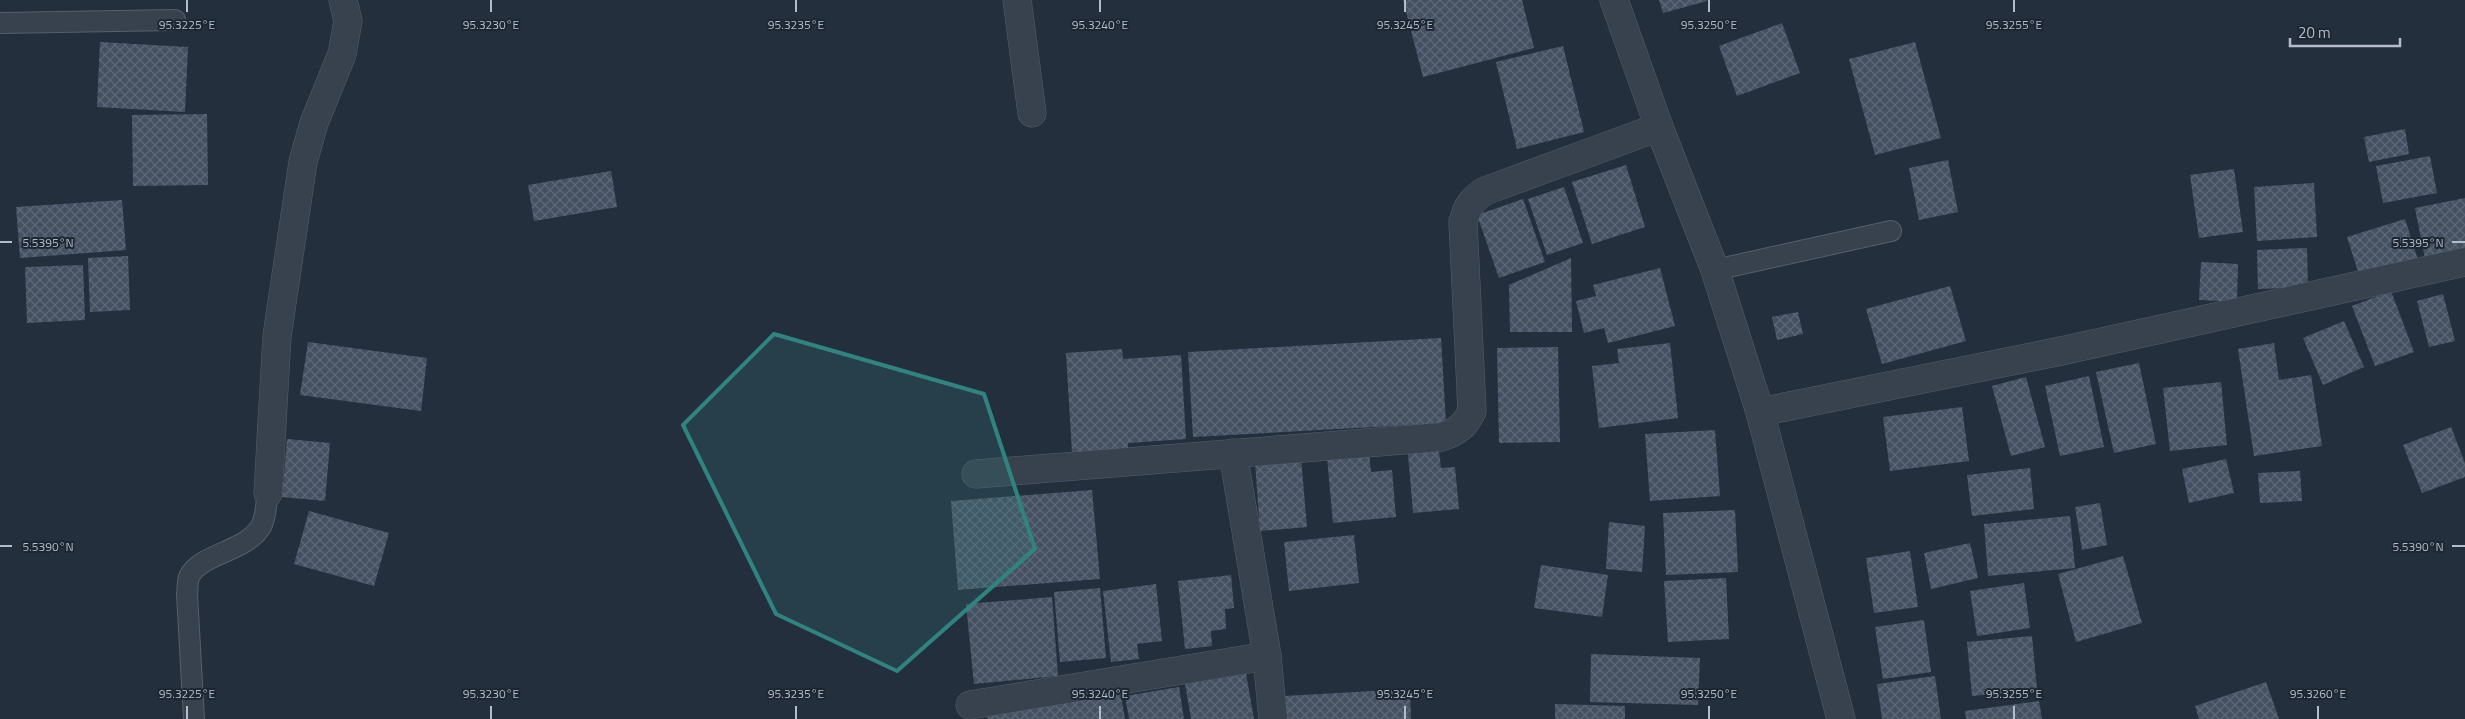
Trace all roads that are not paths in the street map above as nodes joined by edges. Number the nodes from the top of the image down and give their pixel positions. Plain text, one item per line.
1 (343, 0) edge
2 (1018, 0) edge
3 (1614, 0) edge
4 (175, 20) dead end
5 (0, 23) edge
6 (1032, 113) dead end
7 (1659, 128) junction
8 (1891, 231) dead end
9 (2465, 262) edge
10 (1715, 270) junction
11 (1760, 412) junction
12 (1233, 453) junction
13 (976, 474) dead end
14 (268, 493) joint
15 (1267, 656) junction
16 (970, 705) dead end
17 (194, 719) edge
18 (1273, 719) edge
19 (1841, 719) edge

1 - 14 street
2 - 6 street
3 - 7 street
4 - 5 lane
7 - 10 street
7 - 12 street
8 - 10 lane
9 - 11 street
10 - 11 street
11 - 19 street
12 - 13 street
12 - 15 street
14 - 17 lane
15 - 16 street
15 - 18 street

